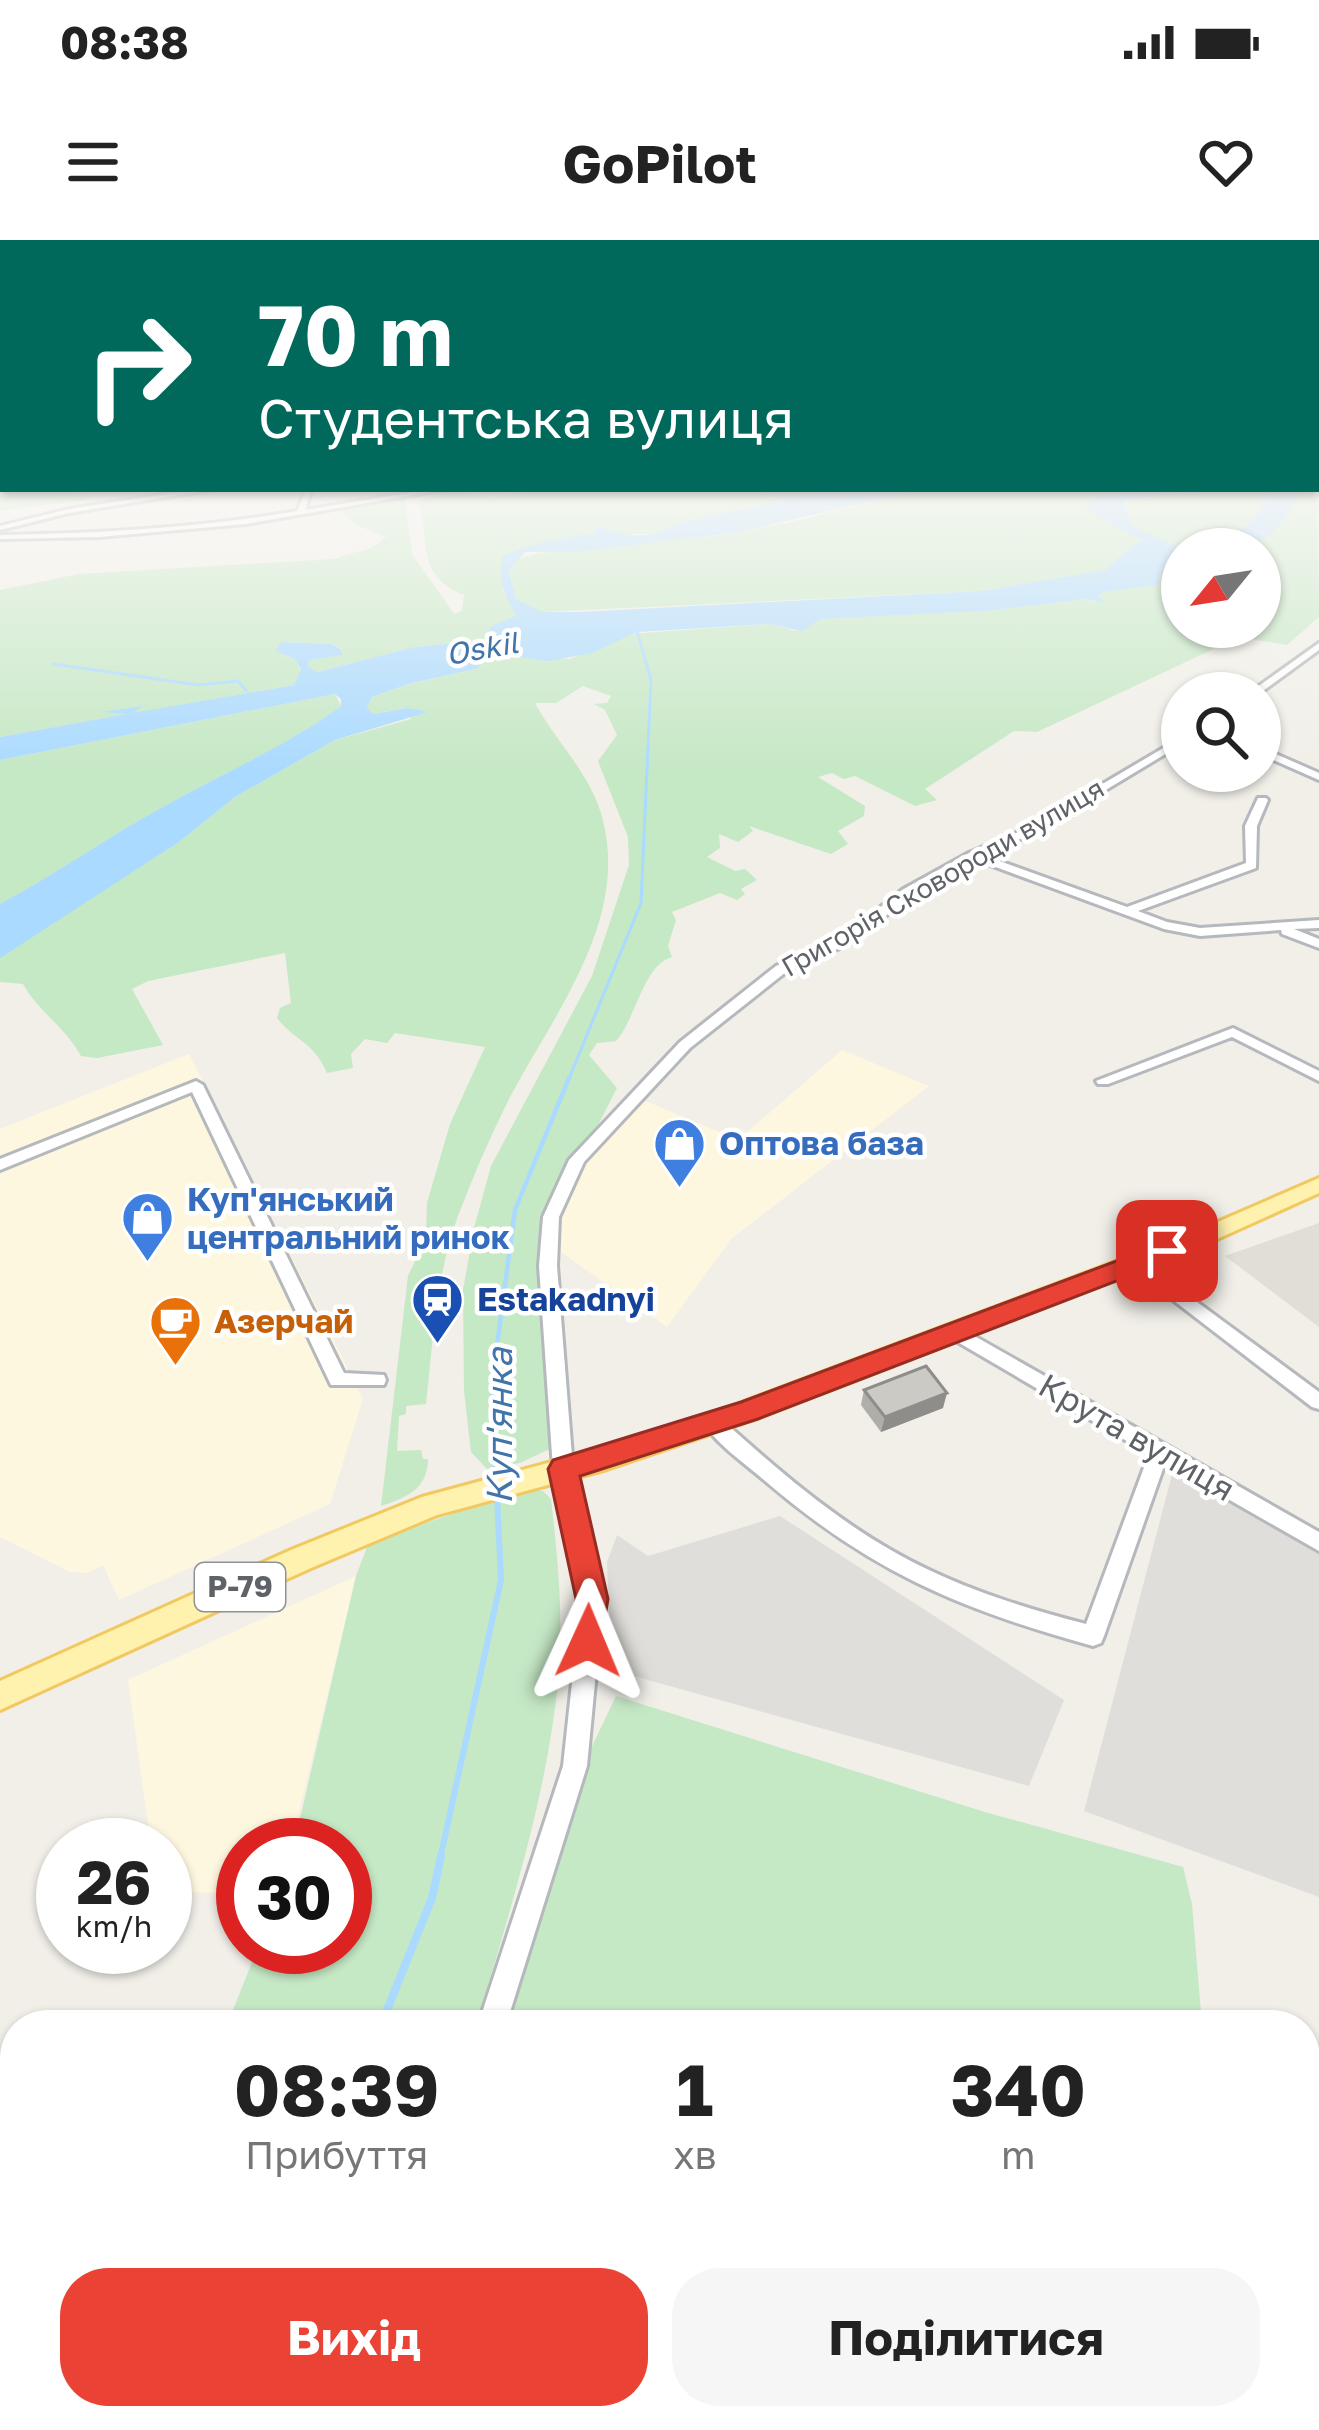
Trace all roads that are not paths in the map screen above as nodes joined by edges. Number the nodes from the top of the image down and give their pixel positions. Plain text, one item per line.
1 (1319, 646) edge
2 (1297, 663) junction
3 (1319, 668) edge
4 (1281, 674) edge
5 (1161, 753) edge
6 (1281, 760) edge
7 (1319, 777) edge
8 (1262, 800) dead end
9 (973, 855) junction
10 (1125, 912) junction
11 (1319, 924) edge
12 (1282, 929) junction
13 (1319, 944) edge
14 (1319, 1077) edge
15 (1103, 1082) dead end
16 (0, 1165) edge
17 (1319, 1185) edge
18 (1136, 1263) junction
19 (956, 1332) junction
20 (377, 1380) dead end
21 (1319, 1402) edge
22 (713, 1423) junction
23 (1160, 1450) junction
24 (563, 1469) junction
25 (1319, 1543) edge
26 (0, 1696) edge
27 (496, 2010) edge

1 - 2 street
2 - 3 street
2 - 4 street
5 - 9 street, Григорія Сковороди вулиця
6 - 7 street
8 - 10 street
9 - 10 street
9 - 24 street, Григорія Сковороди вулиця
10 - 12 street
11 - 12 street
12 - 13 street
14 - 15 street
16 - 20 street
17 - 18 main road, Р-79
18 - 19 main road, Р-79
18 - 21 street
19 - 22 main road, Р-79
19 - 23 street, Крута вулиця
22 - 23 street
22 - 24 main road, Р-79
23 - 25 street, Крута вулиця
24 - 26 main road, Р-79
24 - 27 street, Григорія Сковороди вулиця

